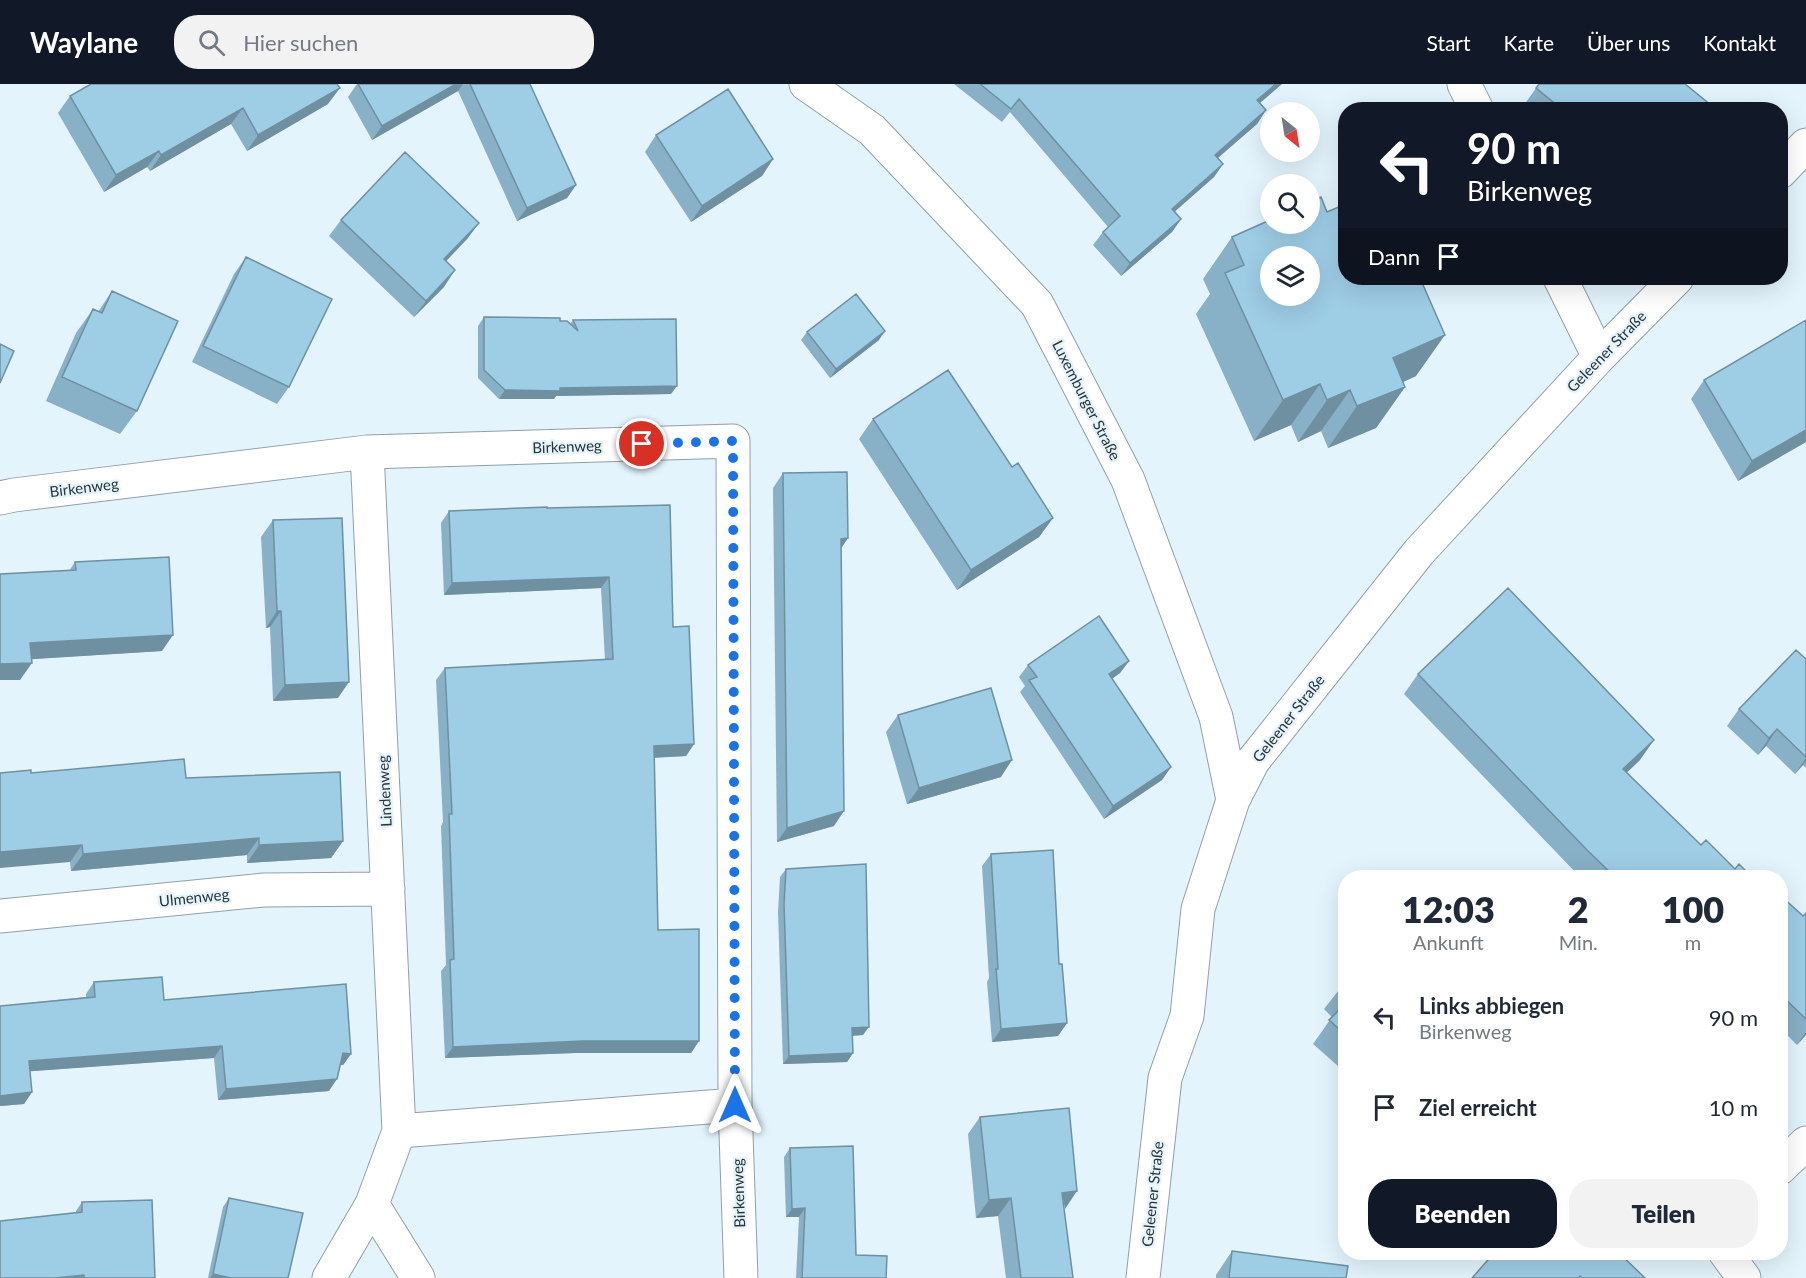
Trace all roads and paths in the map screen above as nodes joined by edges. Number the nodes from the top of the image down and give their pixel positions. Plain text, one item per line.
1 (806, 84) edge
2 (1464, 84) edge
3 (1473, 102) edge
4 (1806, 146) edge
5 (1788, 164) edge
6 (1563, 285) edge
7 (1670, 285) edge
8 (1599, 357) junction
9 (368, 452) junction
10 (0, 498) edge
11 (1233, 800) junction
12 (388, 889) junction
13 (0, 916) edge
14 (735, 1105) junction
15 (399, 1131) junction
16 (1806, 1143) edge
17 (1788, 1160) edge
18 (372, 1204) junction
19 (1731, 1260) edge
20 (329, 1278) edge
21 (418, 1278) edge
22 (741, 1278) edge
23 (1143, 1278) edge
24 (1744, 1278) edge

1 - 11 street, Luxemburger Straße
2 - 3 street
4 - 5 street
6 - 8 street
7 - 8 street, Geleener Straße
8 - 11 street, Geleener Straße
9 - 10 street, Birkenweg
9 - 12 street, Lindenweg
9 - 14 street, Birkenweg
11 - 23 street, Geleener Straße
12 - 13 street, Ulmenweg
12 - 15 street, Lindenweg
14 - 15 street
14 - 22 street, Birkenweg
15 - 18 street, Lindenweg
16 - 17 street
18 - 20 street, Lindenweg
18 - 21 street
19 - 24 street

